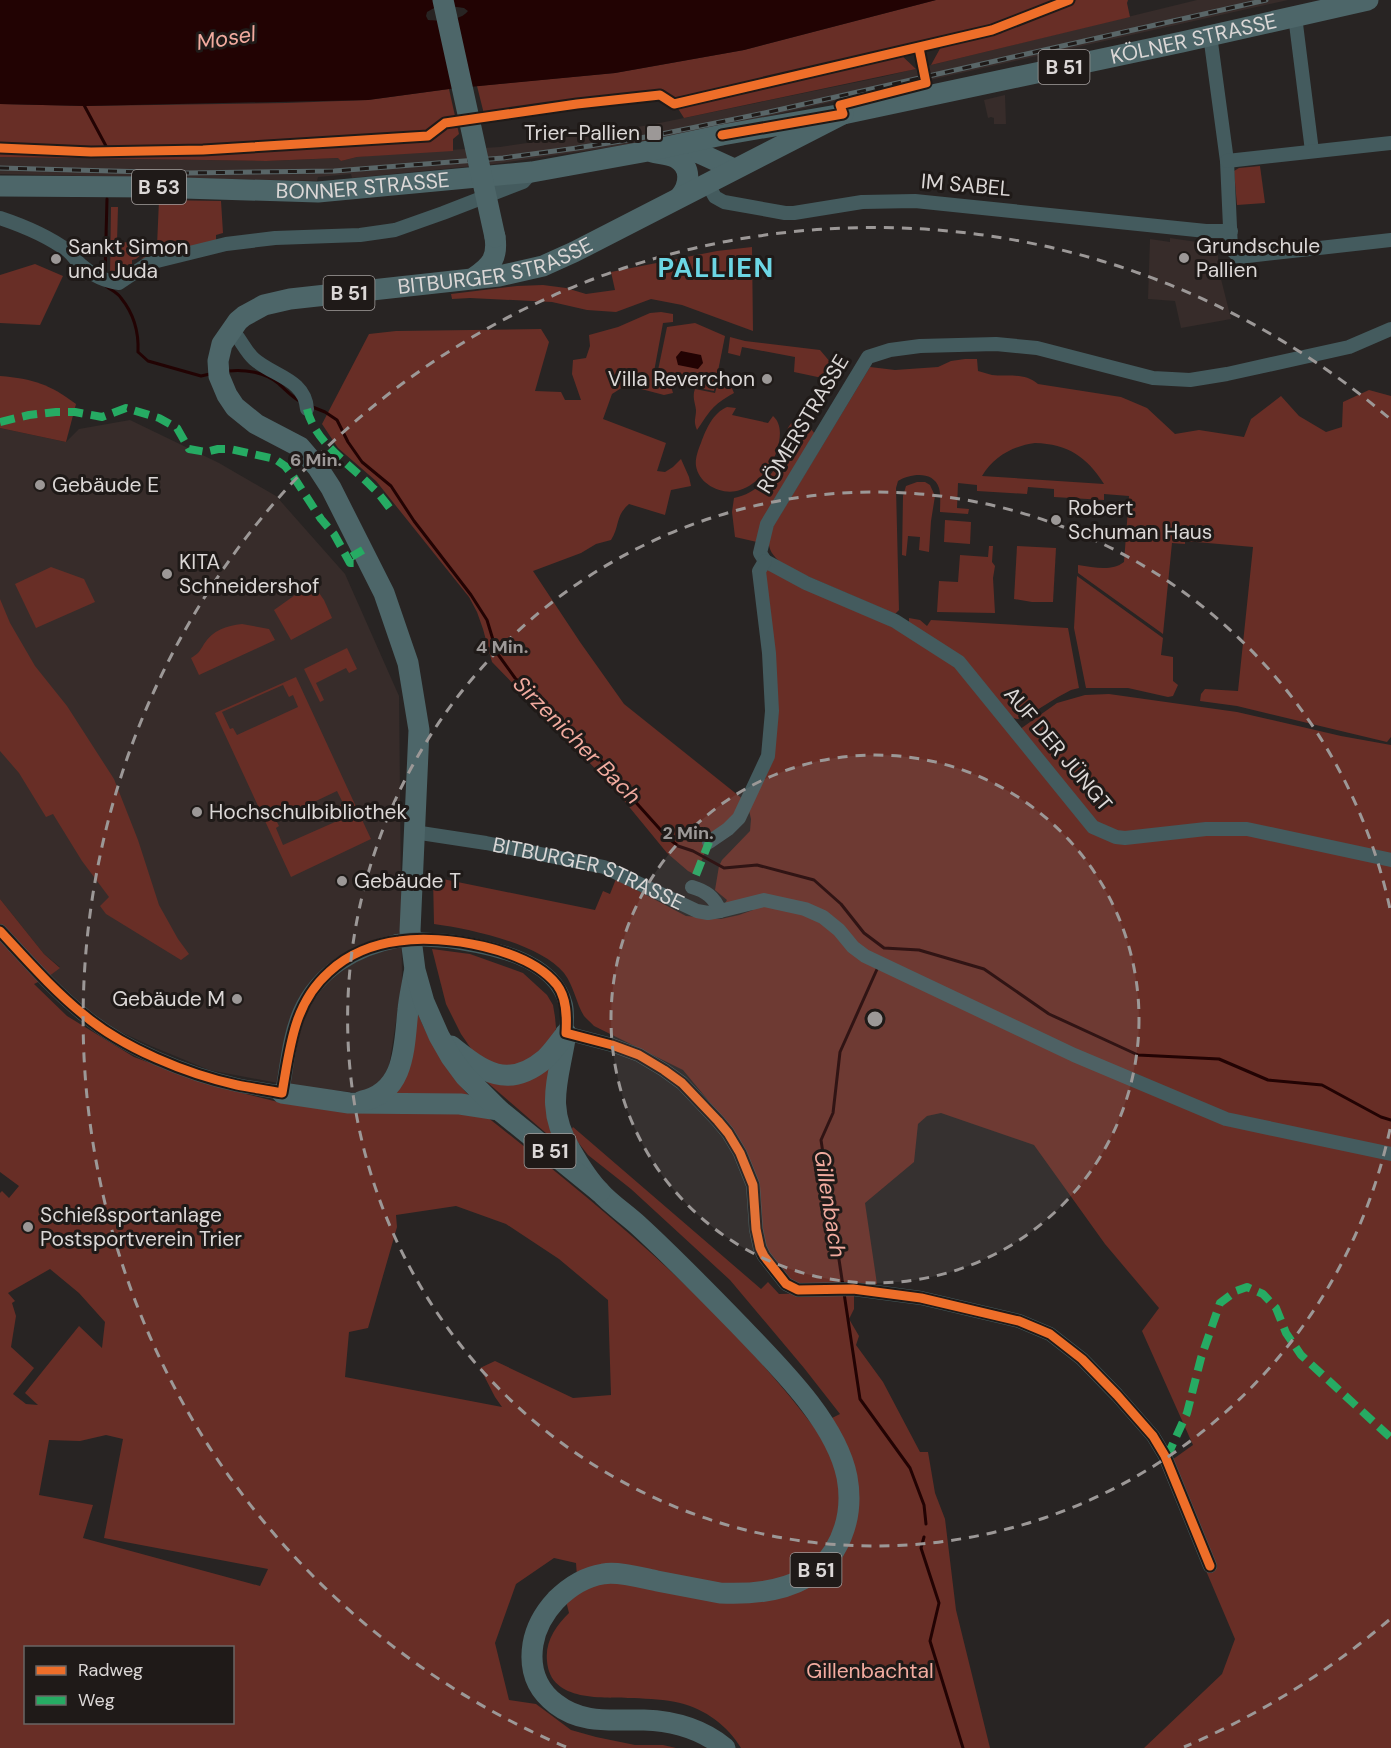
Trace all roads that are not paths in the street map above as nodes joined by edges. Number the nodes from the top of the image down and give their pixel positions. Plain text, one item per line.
1 (443, 0) edge
2 (1368, 0) edge
3 (1295, 16) junction
4 (1210, 35) junction
5 (843, 114) junction
6 (722, 135) junction
7 (1391, 143) edge
8 (658, 149) junction
9 (1312, 152) junction
10 (1227, 161) junction
11 (734, 170) junction
12 (532, 172) junction
13 (707, 183) junction
14 (0, 186) edge
15 (680, 197) junction
16 (0, 218) edge
17 (1231, 231) junction
18 (495, 237) junction
19 (1391, 240) edge
20 (525, 271) junction
21 (475, 278) junction
22 (231, 329) junction
23 (1391, 330) edge
24 (307, 406) dead end
25 (765, 561) junction
26 (414, 832) junction
27 (709, 842) dead end
28 (1391, 860) edge
29 (673, 899) junction
30 (720, 911) junction
31 (0, 931) edge
32 (415, 970) junction
33 (566, 1033) junction
34 (439, 1036) junction
35 (282, 1093) junction
36 (349, 1103) junction
37 (499, 1110) junction
38 (1391, 1154) edge
39 (600, 1192) junction
40 (1210, 1566) dead end
41 (724, 1748) edge

1 - 18 main road, bridge
2 - 3 main road, KÖLNER STRASSE / B 51
3 - 4 main road, KÖLNER STRASSE / B 51
3 - 9 street
4 - 5 main road, KÖLNER STRASSE / B 51
4 - 10 street
5 - 6 main road, BONNER STRASSE
5 - 11 main road, BITBURGER STRASSE / B 51
6 - 8 main road, BONNER STRASSE / B 53
6 - 11 main road
7 - 9 street
8 - 11 main road
8 - 12 main road, BONNER STRASSE / B 53
8 - 15 main road
9 - 10 street
10 - 17 street
11 - 13 main road, BITBURGER STRASSE / B 51
12 - 14 main road, BONNER STRASSE / B 53
12 - 16 street
13 - 15 main road, BITBURGER STRASSE / B 51
13 - 17 street, IM SABEL
15 - 20 main road, BITBURGER STRASSE / B 51
17 - 19 street
18 - 20 main road
18 - 21 main road
20 - 21 main road, BITBURGER STRASSE / B 51
21 - 22 main road, BITBURGER STRASSE / B 51
22 - 24 street
22 - 26 main road, BITBURGER STRASSE / B 51
23 - 25 street, RÖMERSTRASSE
25 - 27 street, RÖMERSTRASSE
25 - 28 street, AUF DER JÜNGT
26 - 29 street, BITBURGER STRASSE
26 - 32 main road, BITBURGER STRASSE / B 51
29 - 30 street, BITBURGER STRASSE
29 - 30 street, BITBURGER STRASSE
30 - 38 street
31 - 35 street
32 - 34 main road, BITBURGER STRASSE / B 51
32 - 36 main road
33 - 34 main road
33 - 35 street, bridge
33 - 39 main road
33 - 40 street
34 - 37 main road, BITBURGER STRASSE / B 51
35 - 36 main road
36 - 37 main road
37 - 39 main road, BITBURGER STRASSE / B 51
39 - 41 main road, B 51

